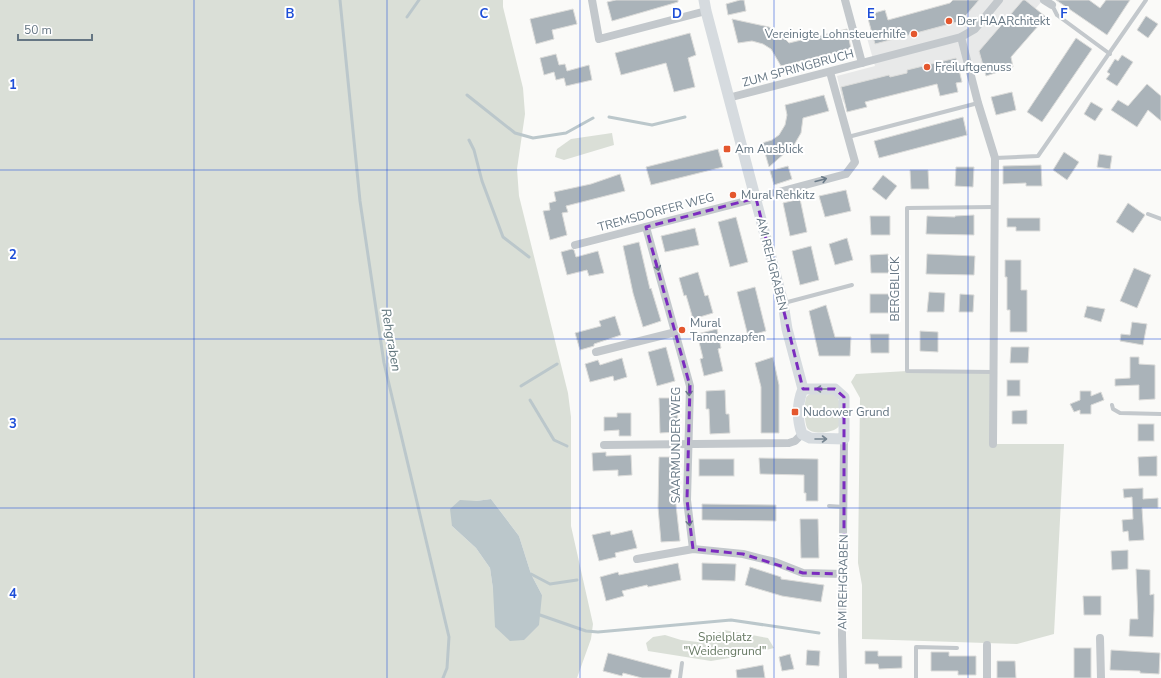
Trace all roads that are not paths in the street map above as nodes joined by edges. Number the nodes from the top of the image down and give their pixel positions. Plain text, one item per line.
1 (592, 0) edge
2 (845, 0) edge
3 (1000, 0) edge
4 (1044, 0) edge
5 (1146, 0) edge
6 (705, 5) edge
7 (1052, 5) joint
8 (961, 37) junction
9 (1110, 54) junction
10 (862, 63) junction
11 (830, 72) junction
12 (728, 98) junction
13 (978, 103) junction
14 (848, 137) junction
15 (995, 158) junction
16 (756, 198) junction
17 (995, 206) junction
18 (1148, 214) dead end
19 (1161, 219) edge
20 (646, 227) junction
21 (575, 245) dead end
22 (852, 286) dead end
23 (783, 303) junction
24 (676, 332) junction
25 (596, 352) dead end
26 (993, 372) junction
27 (803, 388) junction
28 (1112, 405) dead end
29 (1161, 414) edge
30 (802, 434) junction
31 (844, 439) junction
32 (993, 444) dead end
33 (604, 445) dead end
34 (688, 445) junction
35 (829, 506) dead end
36 (844, 507) junction
37 (693, 549) junction
38 (637, 559) dead end
39 (844, 574) junction
40 (1100, 638) dead end
41 (987, 645) dead end
42 (957, 648) dead end
43 (682, 663) dead end
44 (680, 678) edge
45 (843, 678) edge
46 (916, 678) edge
47 (987, 678) edge
48 (1101, 678) edge

1 - 6 street
2 - 10 street
3 - 8 street, ZUM SPRINGBRUCH
4 - 7 street
5 - 9 lane
6 - 12 street, AM REHGRABEN
7 - 9 lane
8 - 10 street, ZUM SPRINGBRUCH
8 - 13 street
9 - 15 lane
10 - 11 street, ZUM SPRINGBRUCH
11 - 12 street, ZUM SPRINGBRUCH
11 - 14 street, TREMSDORFER WEG
12 - 16 street, AM REHGRABEN
13 - 14 lane
13 - 15 street
16 -> 14 street, TREMSDORFER WEG
15 - 17 street
16 - 20 street, TREMSDORFER WEG
16 - 23 street, AM REHGRABEN
17 - 26 street
17 - 26 lane, BERGBLICK
18 - 19 lane
20 - 21 street, TREMSDORFER WEG
20 -> 24 street, SAARMUNDER WEG
22 - 23 lane
23 - 27 street, AM REHGRABEN
24 - 25 street
24 -> 34 street, SAARMUNDER WEG
26 - 32 street
27 - 30 street, AM REHGRABEN
31 -> 27 street, AM REHGRABEN
28 - 29 lane
30 -> 31 street
30 - 34 street
31 - 36 street, AM REHGRABEN
33 - 34 street
34 -> 37 street, SAARMUNDER WEG
35 - 36 lane
36 - 39 street, AM REHGRABEN
37 - 38 street
37 - 39 street
39 - 45 street, AM REHGRABEN
40 - 48 street
41 - 47 street
42 - 46 lane
43 - 44 lane

